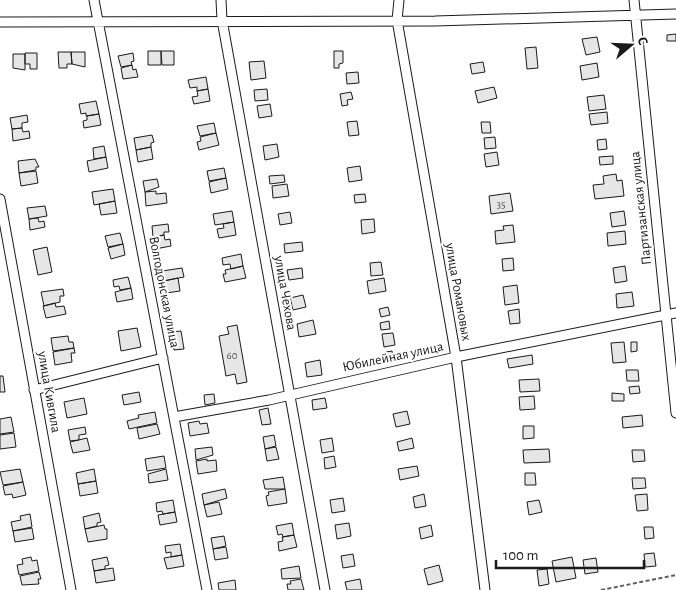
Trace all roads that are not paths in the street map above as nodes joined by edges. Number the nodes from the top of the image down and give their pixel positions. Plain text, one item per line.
1 (94, 0) edge
2 (221, 0) edge
3 (399, 0) edge
4 (634, 0) edge
5 (676, 14) edge
6 (635, 15) junction
7 (222, 20) junction
8 (397, 20) junction
9 (0, 22) edge
10 (98, 23) junction
11 (0, 199) edge
12 (676, 313) edge
13 (665, 315) junction
14 (456, 357) junction
15 (163, 358) junction
16 (34, 390) junction
17 (289, 394) junction
18 (676, 413) edge
19 (174, 417) junction
20 (71, 590) edge
21 (207, 590) edge
22 (324, 590) edge
23 (485, 590) edge

1 - 10 street, Волгодонская улица
2 - 7 street, улица Чехова
3 - 8 street, улица Романовых
4 - 6 street, Партизанская улица
5 - 6 street
6 - 8 street
6 - 13 street, Партизанская улица
7 - 8 street
7 - 10 street
7 - 17 street, улица Чехова
8 - 14 street, улица Романовых
9 - 10 street
10 - 15 street, Волгодонская улица
11 - 16 street, улица Кивгила
12 - 13 street, Юбилейная улица
13 - 14 street, Юбилейная улица
13 - 18 street, Партизанская улица
14 - 17 street, Юбилейная улица
14 - 23 street, улица Романовых
15 - 16 street
15 - 19 street, Волгодонская улица
16 - 20 street, улица Кивгила
17 - 19 street, Юбилейная улица
17 - 22 street, улица Чехова
19 - 21 street, Волгодонская улица

